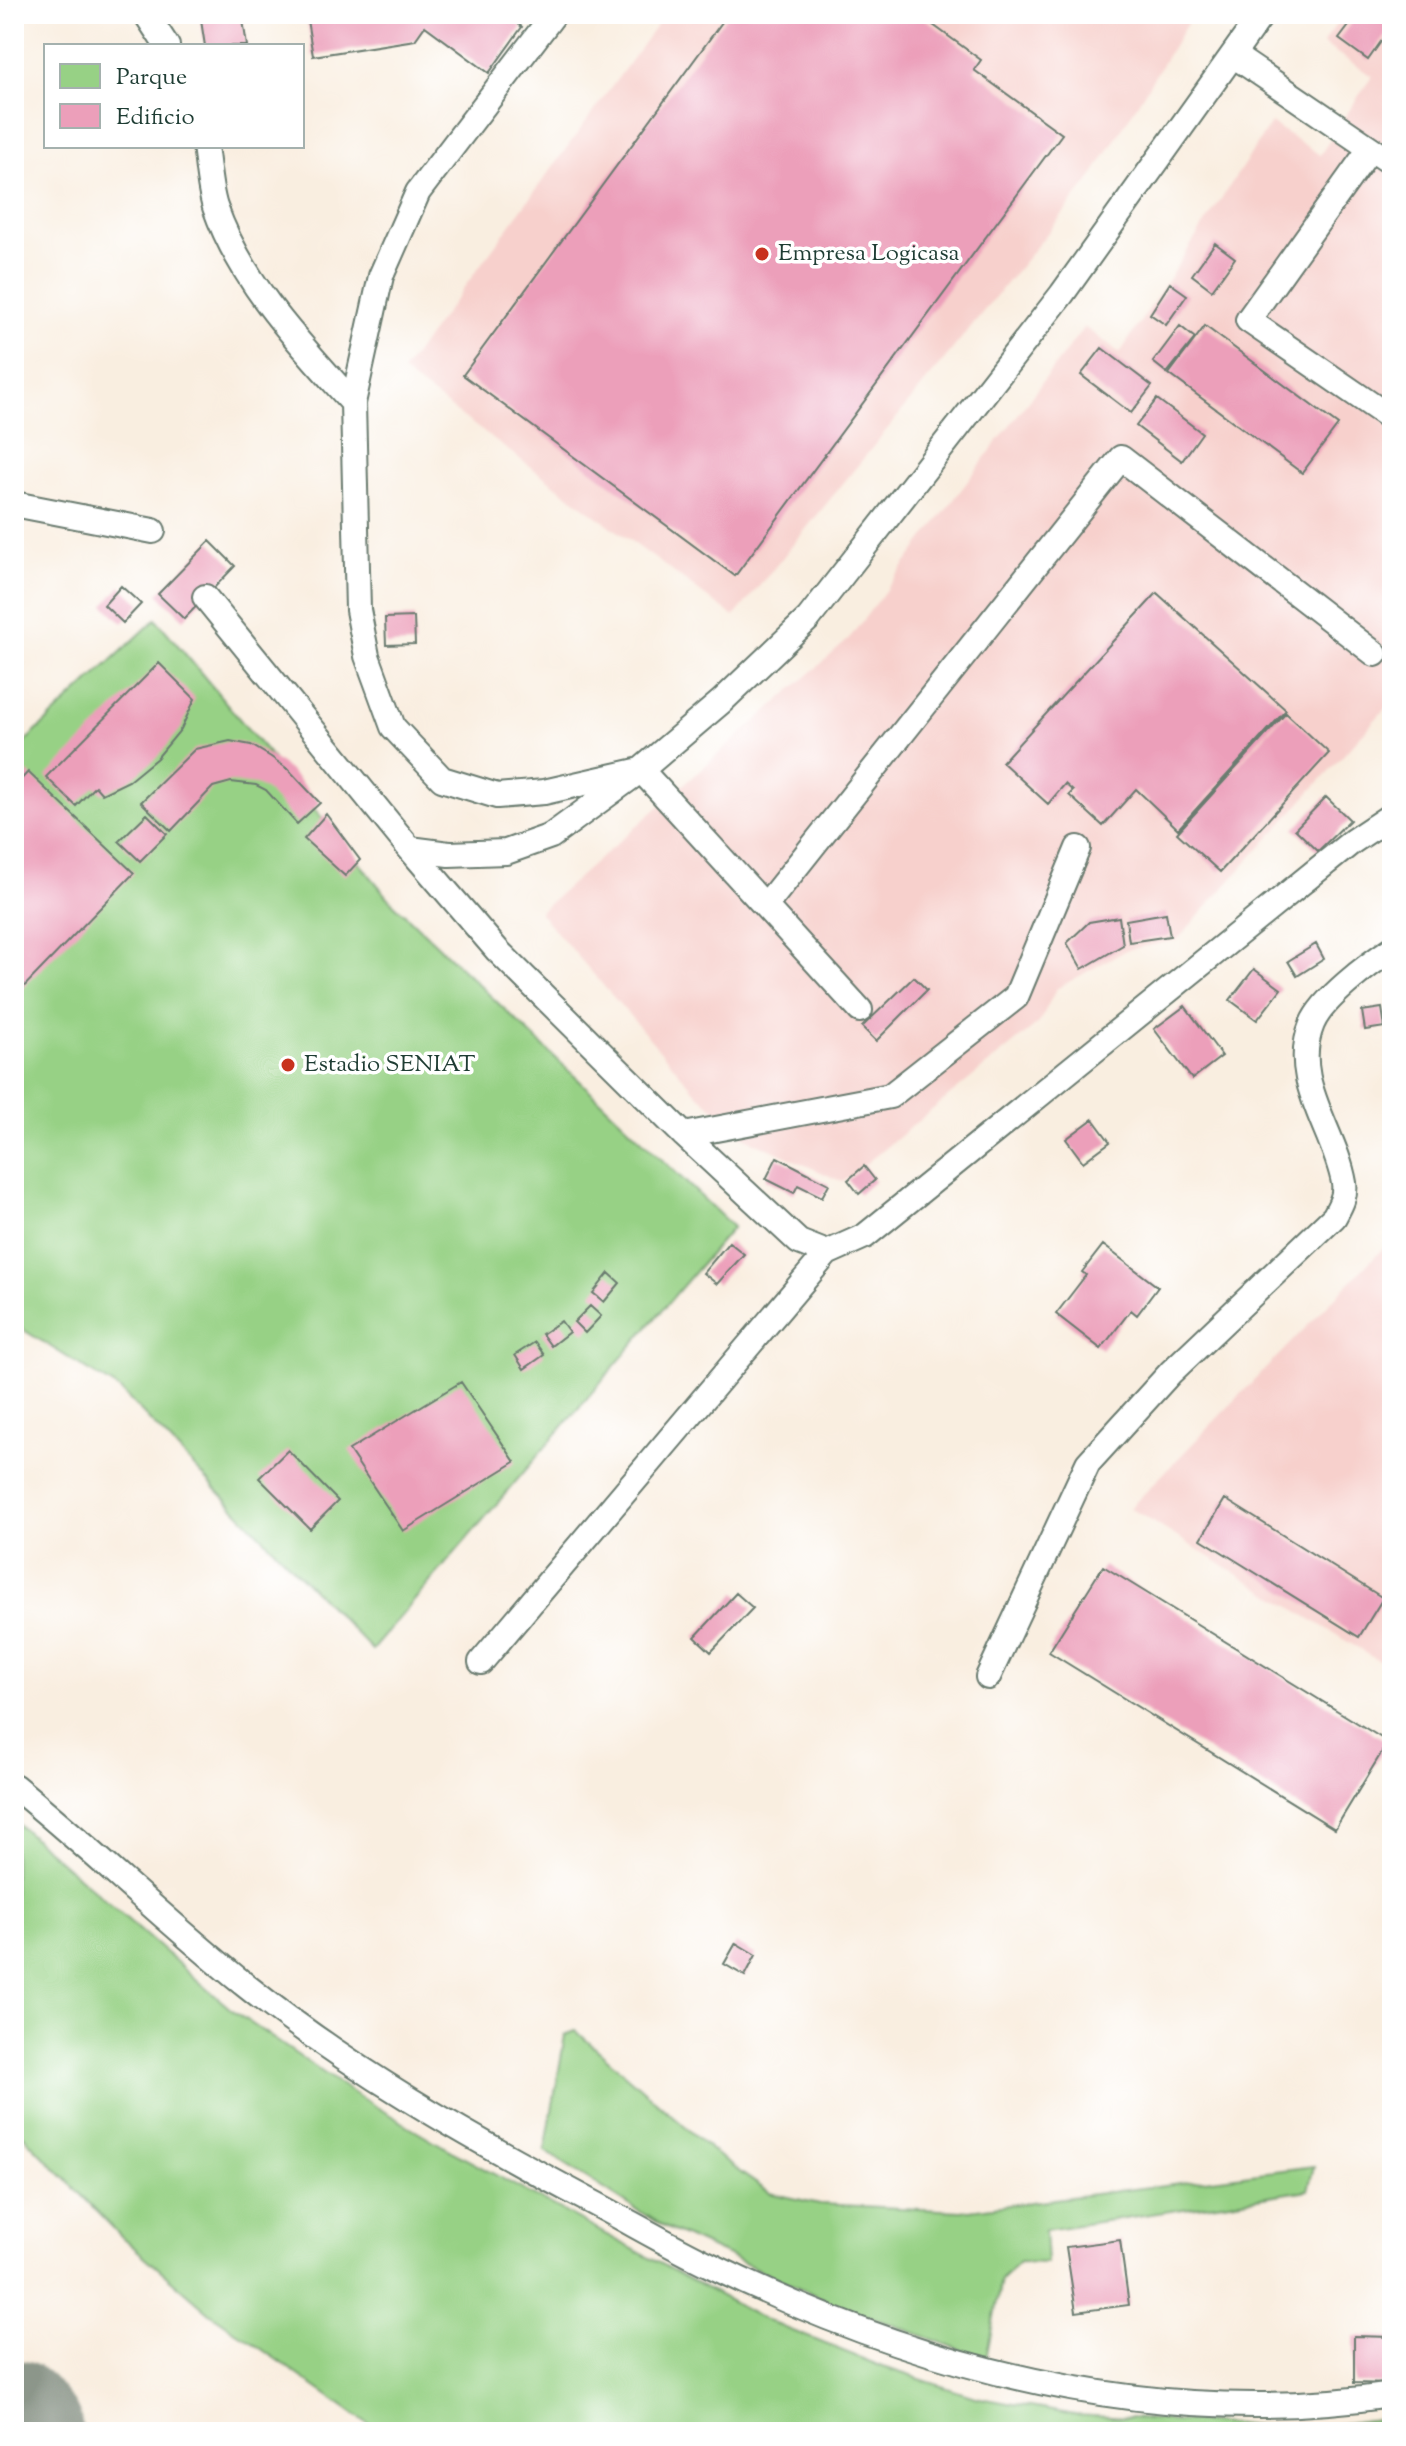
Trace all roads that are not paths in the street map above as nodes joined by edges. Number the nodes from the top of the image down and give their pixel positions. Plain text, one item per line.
1 (146, 14) edge
2 (554, 14) edge
3 (1262, 14) edge
4 (166, 44) edge
5 (1233, 55) junction
6 (205, 148) edge
7 (1370, 149) junction
8 (1392, 163) edge
9 (353, 403) junction
10 (1392, 419) edge
11 (14, 504) edge
12 (153, 531) dead end
13 (205, 597) dead end
14 (1375, 654) dead end
15 (641, 770) junction
16 (1392, 815) edge
17 (1078, 848) dead end
18 (410, 849) junction
19 (766, 905) junction
20 (1392, 949) edge
21 (860, 1010) dead end
22 (684, 1135) junction
23 (827, 1253) junction
24 (481, 1662) dead end
25 (988, 1677) dead end
26 (14, 1786) edge
27 (1392, 2395) edge

1 - 4 lane
2 - 9 lane
3 - 5 lane
5 - 7 lane
5 - 15 lane
6 - 9 lane
7 - 8 lane
7 - 10 lane
9 - 15 lane
11 - 12 lane
13 - 18 lane
14 - 19 lane
15 - 18 lane
15 - 19 lane
16 - 23 lane
17 - 22 lane
18 - 22 lane
19 - 21 lane
20 - 25 lane
22 - 23 lane
23 - 24 lane
26 - 27 lane

